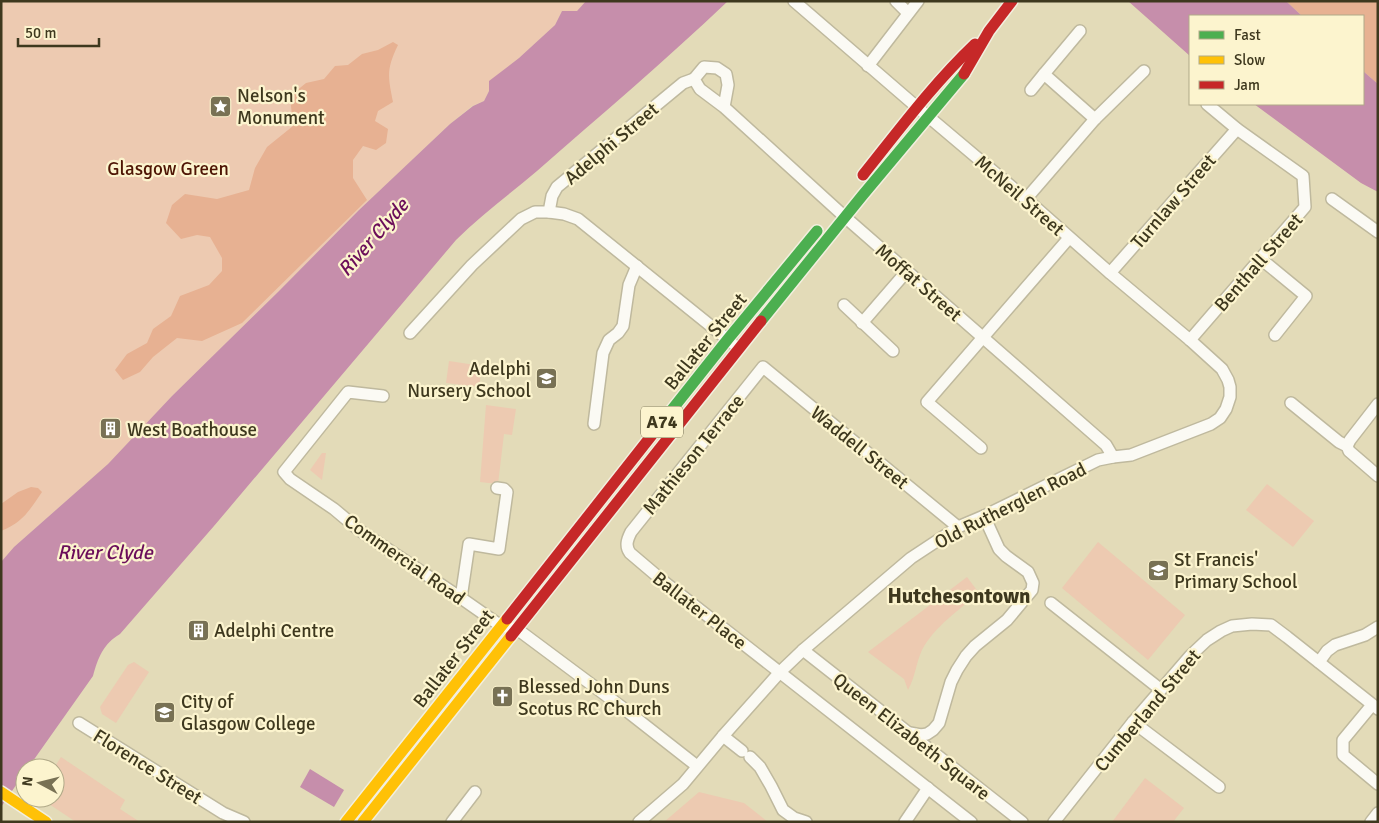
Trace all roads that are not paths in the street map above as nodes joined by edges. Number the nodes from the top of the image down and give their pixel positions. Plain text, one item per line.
1 (794, 1) edge
2 (896, 1) edge
3 (918, 1) edge
4 (1012, 1) edge
5 (908, 13) junction
6 (989, 31) junction
7 (1080, 31) dead end
8 (868, 66) junction
9 (1144, 71) dead end
10 (1044, 74) junction
11 (694, 79) junction
12 (1031, 90) dead end
13 (1208, 105) edge
14 (724, 107) junction
15 (916, 107) junction
16 (928, 117) junction
17 (1095, 119) junction
18 (1237, 129) junction
19 (857, 182) dead end
20 (1026, 199) junction
21 (1332, 199) dead end
22 (549, 212) junction
23 (832, 213) junction
24 (845, 217) junction
25 (1378, 232) edge
26 (1069, 238) junction
27 (1261, 259) junction
28 (637, 266) junction
29 (907, 271) junction
30 (1110, 273) junction
31 (844, 305) dead end
32 (862, 322) junction
33 (410, 333) dead end
34 (1275, 335) dead end
35 (982, 337) junction
36 (728, 339) junction
37 (1190, 340) junction
38 (739, 349) junction
39 (893, 351) dead end
40 (763, 367) joint
41 (383, 396) dead end
42 (1230, 398) joint
43 (1291, 403) dead end
44 (1378, 404) edge
45 (594, 424) dead end
46 (660, 424) junction
47 (672, 433) junction
48 (1347, 446) junction
49 (981, 448) dead end
50 (1113, 457) junction
51 (1378, 476) edge
52 (497, 488) dead end
53 (984, 516) junction
54 (958, 527) junction
55 (627, 544) joint
56 (461, 598) junction
57 (1052, 603) dead end
58 (501, 626) junction
59 (1378, 627) edge
60 (517, 629) junction
61 (803, 650) junction
62 (1319, 662) junction
63 (780, 672) junction
64 (1160, 689) junction
65 (1375, 707) edge
66 (1133, 722) junction
67 (79, 723) dead end
68 (910, 733) junction
69 (723, 736) junction
70 (697, 766) junction
71 (1378, 784) edge
72 (1219, 787) dead end
73 (928, 788) junction
74 (1, 792) edge
75 (475, 792) dead end
76 (1378, 813) edge
77 (46, 822) edge
78 (244, 822) edge
79 (346, 822) edge
80 (362, 822) edge
81 (452, 822) edge
82 (639, 822) edge
83 (806, 822) edge
84 (905, 822) edge
85 (971, 822) edge
86 (1022, 822) edge
87 (1054, 822) edge
88 (1371, 822) edge

1 - 8 street, McNeil Street
2 - 5 street
3 - 5 street
4 - 6 main road, Ballater Street / A74
5 - 8 street
6 - 15 main road, Ballater Street / A74
6 - 16 main road, Ballater Street / A74
7 - 10 street
8 - 15 street, McNeil Street
9 - 17 street
10 - 12 street
10 - 17 street
11 - 14 street, Moffat Street
11 - 14 street
11 - 22 street, Adelphi Street
13 - 18 street
14 - 23 street, Moffat Street
15 - 16 street, McNeil Street
15 - 19 main road, Ballater Street / A74
16 - 20 street, McNeil Street
16 - 24 main road, Ballater Street / A74
17 - 20 street
18 - 27 street, Benthall Street
18 - 30 street, Turnlaw Street
20 - 26 street, McNeil Street
21 - 25 street
22 - 28 street
22 - 33 street
23 - 24 street, Moffat Street
23 - 36 main road, Ballater Street / A74
24 - 29 street, Moffat Street
24 - 38 main road, Ballater Street / A74
26 - 30 street, McNeil Street
26 - 35 street
27 - 34 street
27 - 37 street, Benthall Street
28 - 36 street
28 - 45 street
29 - 32 street
29 - 35 street, Moffat Street
30 - 37 street, McNeil Street
31 - 32 street
32 - 39 street
35 - 49 street
35 - 50 street, Moffat Street
36 - 38 street
36 - 46 main road, Ballater Street / A74
37 - 42 street, McNeil Street
38 - 47 main road, Ballater Street / A74
40 - 54 street, Waddell Street
40 - 55 street, Mathieson Terrace
41 - 56 street, Commercial Road
42 - 50 street, Old Rutherglen Road
43 - 48 street
44 - 48 street
46 - 47 street
46 - 58 main road, Ballater Street / A74
47 - 60 main road, Ballater Street / A74
48 - 51 street
50 - 53 street, Old Rutherglen Road
52 - 56 street
53 - 54 street, Old Rutherglen Road
53 - 68 street
54 - 61 street, Old Rutherglen Road
55 - 63 street, Ballater Place
56 - 58 street, Commercial Road
57 - 64 street
58 - 60 street, Commercial Road
58 - 79 main road, Ballater Street / A74
59 - 62 street
60 - 70 street, Commercial Road
60 - 80 main road, Ballater Street / A74
61 - 63 street, Old Rutherglen Road
61 - 68 street, Queen Elizabeth Square
62 - 64 street, Cumberland Street
62 - 65 street, Cumberland Street
63 - 69 street, Old Rutherglen Road
63 - 73 street, Ballater Place
64 - 66 street, Cumberland Street
65 - 71 street
66 - 72 street
66 - 87 street, Cumberland Street
67 - 78 street, Florence Street
68 - 86 street, Queen Elizabeth Square
69 - 70 street, Old Rutherglen Road
69 - 83 street
70 - 82 street, Old Rutherglen Road
73 - 84 street
73 - 85 street, Ballater Place
74 - 77 main road
75 - 81 street
76 - 88 street

